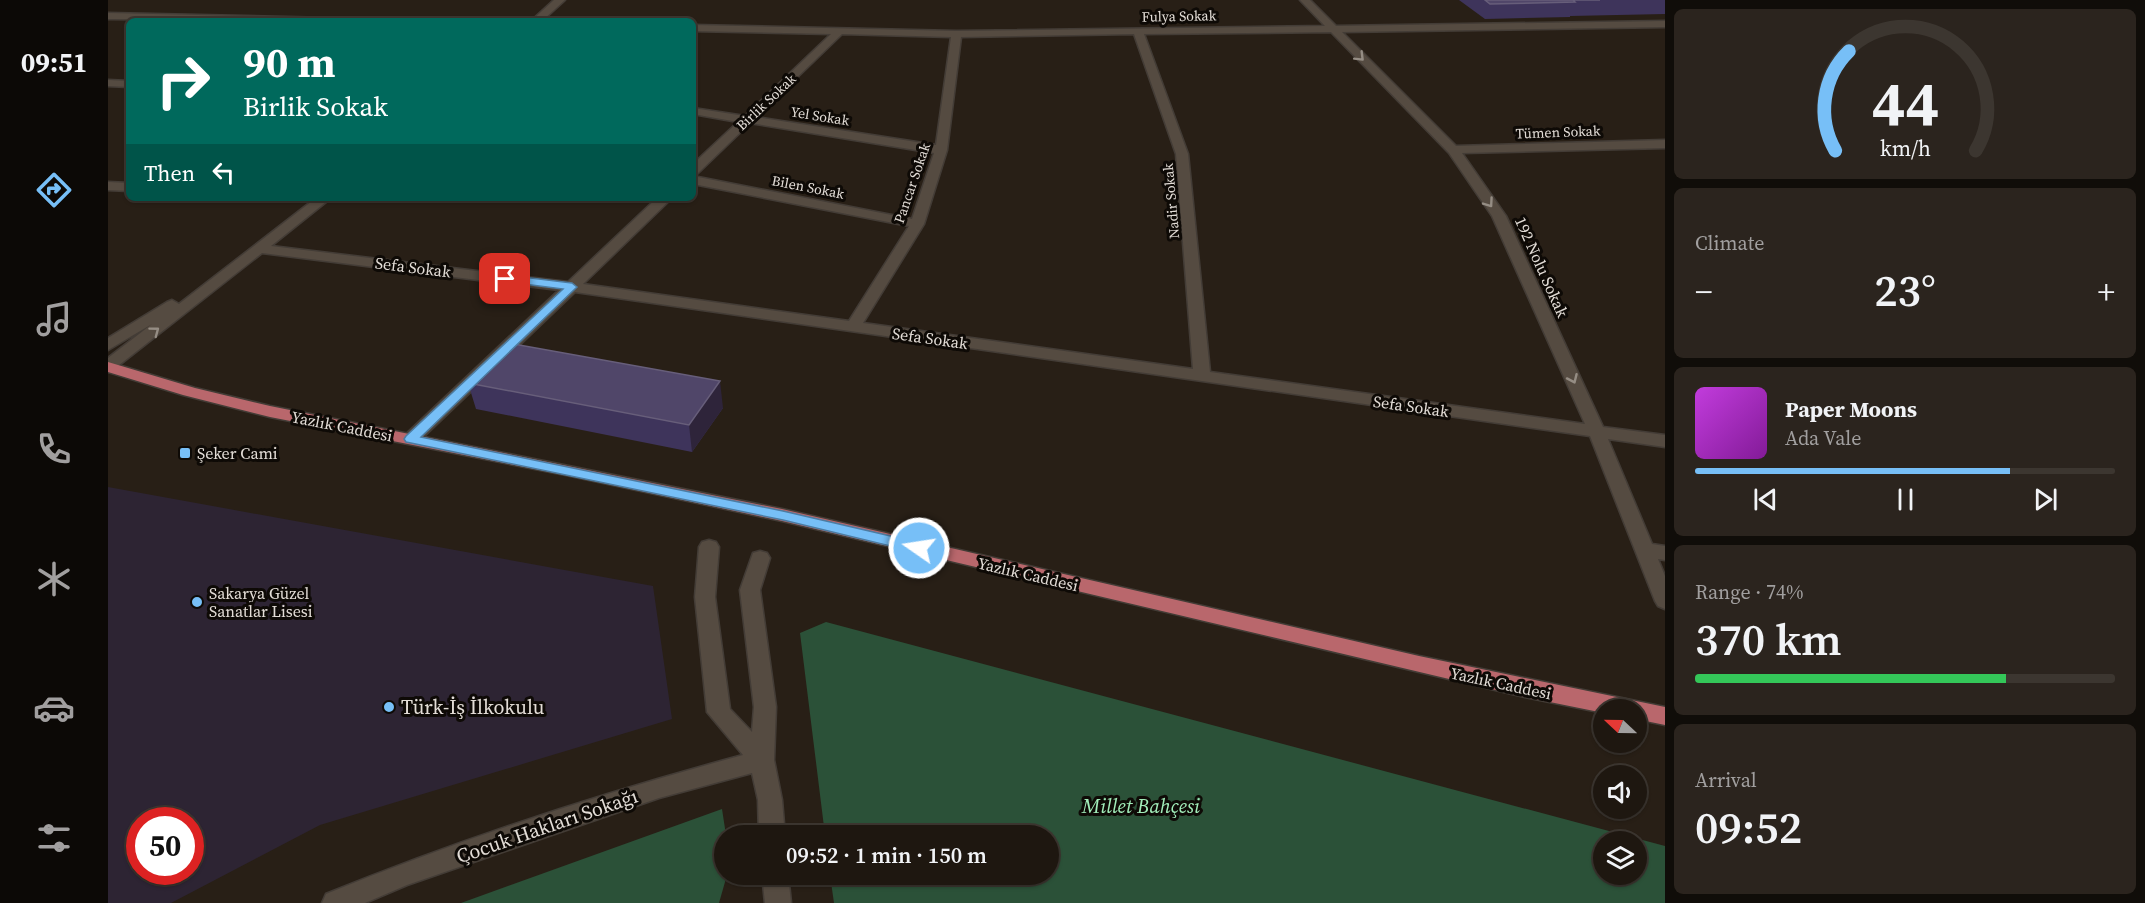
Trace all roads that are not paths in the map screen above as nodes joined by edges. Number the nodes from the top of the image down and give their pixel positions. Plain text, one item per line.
1 (560, 0) edge
2 (1305, 0) edge
3 (108, 16) edge
4 (197, 18) edge
5 (539, 18) edge
6 (1665, 24) edge
7 (696, 28) edge
8 (1331, 28) junction
9 (1137, 30) junction
10 (839, 32) junction
11 (956, 34) junction
12 (108, 83) edge
13 (126, 84) edge
14 (696, 111) edge
15 (748, 119) junction
16 (1665, 144) edge
17 (942, 150) junction
18 (1453, 150) junction
19 (696, 168) edge
20 (696, 181) edge
21 (108, 186) edge
22 (126, 187) edge
23 (320, 201) edge
24 (662, 201) edge
25 (917, 224) junction
26 (280, 232) junction
27 (262, 249) junction
28 (572, 287) junction
29 (853, 327) junction
30 (108, 345) edge
31 (108, 367) edge
32 (1202, 376) junction
33 (1597, 432) junction
34 (411, 439) junction
35 (1665, 441) edge
36 (709, 547) dead end
37 (1644, 550) junction
38 (1665, 554) edge
39 (760, 558) dead end
40 (1665, 601) edge
41 (1593, 702) edge
42 (1647, 713) edge
43 (1665, 716) edge
44 (762, 760) junction
45 (771, 825) edge
46 (776, 885) edge
47 (335, 903) edge
48 (778, 903) edge

1 - 5 street
2 - 8 street, 192 Nolu Sokak
3 - 4 street
6 - 8 street, Fulya Sokak
7 - 10 street, Fulya Sokak
8 - 9 street, Fulya Sokak
8 -> 18 street, 192 Nolu Sokak
9 - 11 street, Fulya Sokak
9 - 32 street, Nadir Sokak
10 - 11 street, Fulya Sokak
10 - 15 street, Birlik Sokak
11 - 17 street, Pancar Sokak
12 - 13 street
14 - 15 street, Yel Sokak
15 - 17 street, Yel Sokak
15 - 19 street, Birlik Sokak
16 - 18 street, Tümen Sokak
17 - 25 street, Pancar Sokak
18 -> 33 street, 192 Nolu Sokak
20 - 25 street, Bilen Sokak
21 - 22 street
23 - 26 street
24 - 28 street
25 - 29 street, Pancar Sokak
26 - 27 street
26 - 30 street
27 - 28 street, Sefa Sokak
31 -> 27 street
28 - 29 street, Sefa Sokak
28 - 34 street
29 - 32 street, Sefa Sokak
31 - 34 main road, Yazlık Caddesi
32 - 33 street, Sefa Sokak
33 - 35 street, Sefa Sokak
33 - 37 street, 192 Nolu Sokak
34 - 41 main road, Yazlık Caddesi
36 - 44 street
37 - 38 street
37 - 40 street, 192 Nolu Sokak
39 - 44 street
42 - 43 main road, Yazlık Caddesi
44 - 45 street
44 - 47 street, Çocuk Hakları Sokağı
46 - 48 street

